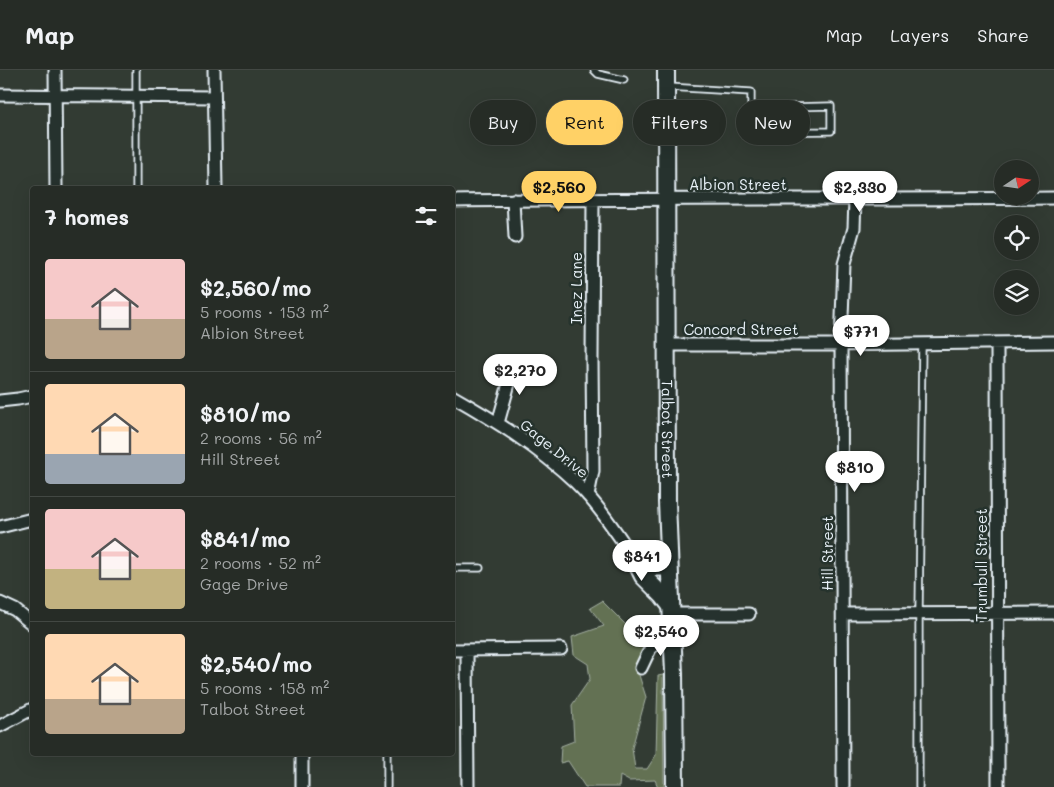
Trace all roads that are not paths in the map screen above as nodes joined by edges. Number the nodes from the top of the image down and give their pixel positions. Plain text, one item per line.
1 (55, 70) edge
2 (136, 70) edge
3 (214, 70) edge
4 (594, 70) edge
5 (666, 70) edge
6 (624, 80) dead end
7 (666, 87) junction
8 (0, 95) edge
9 (56, 96) junction
10 (136, 96) junction
11 (214, 97) junction
12 (751, 100) edge
13 (810, 106) edge
14 (810, 131) edge
15 (56, 186) edge
16 (136, 186) edge
17 (217, 186) edge
18 (1054, 198) edge
19 (666, 199) junction
20 (513, 200) junction
21 (593, 200) junction
22 (855, 200) junction
23 (455, 201) edge
24 (515, 237) dead end
25 (922, 342) junction
26 (1054, 342) edge
27 (997, 343) junction
28 (842, 344) junction
29 (668, 345) junction
30 (515, 362) dead end
31 (30, 396) edge
32 (455, 398) edge
33 (0, 400) edge
34 (498, 423) junction
35 (588, 496) junction
36 (30, 520) edge
37 (0, 527) edge
38 (668, 545) junction
39 (633, 556) junction
40 (455, 568) edge
41 (480, 568) dead end
42 (668, 570) junction
43 (0, 603) edge
44 (670, 610) junction
45 (997, 613) junction
46 (1054, 613) edge
47 (749, 614) dead end
48 (843, 614) junction
49 (919, 614) junction
50 (30, 622) edge
51 (672, 636) junction
52 (455, 650) edge
53 (467, 650) junction
54 (561, 650) dead end
55 (641, 668) dead end
56 (30, 710) edge
57 (0, 726) edge
58 (302, 756) edge
59 (387, 756) edge
60 (302, 787) edge
61 (387, 787) edge
62 (468, 787) edge
63 (675, 787) edge
64 (843, 787) edge
65 (919, 787) edge
66 (998, 787) edge

1 - 9 street
2 - 10 lane
3 - 11 street
4 - 6 lane
5 - 7 main road, Talbot Street
7 - 12 lane
7 - 19 main road, Talbot Street
8 - 9 street
9 - 10 street
9 - 15 street
10 - 11 street
10 - 16 lane
11 - 17 street
13 - 14 lane
18 - 22 street, Albion Street
19 - 21 street, Albion Street
19 - 22 street, Albion Street
19 - 29 main road, Talbot Street
20 - 21 street, Albion Street
20 - 23 street, Albion Street
20 - 24 street
21 - 35 street, Inez Lane
22 - 28 street, Hill Street
25 - 27 street, Concord Street
25 - 28 street, Concord Street
25 - 49 lane
26 - 27 street, Concord Street
27 - 45 street, Trumbull Street
28 - 29 street, Concord Street
28 - 48 street, Hill Street
29 - 38 main road, Talbot Street
30 - 34 street
31 - 33 street
32 - 34 street, Gage Drive
34 - 35 street, Gage Drive
35 - 39 street, Gage Drive
36 - 37 street
38 - 39 main road
38 - 42 main road, Talbot Street
39 - 42 street, Gage Drive
39 - 44 main road
40 - 41 lane
42 - 44 main road, Talbot Street
43 - 50 street
44 - 47 street
44 - 51 main road, Talbot Street
45 - 46 street
45 - 49 street
45 - 66 street, Trumbull Street
48 - 49 street
48 - 64 street, Hill Street
49 - 65 lane
51 - 55 street
51 - 63 main road, Talbot Street
52 - 53 street
53 - 54 street
53 - 62 street
56 - 57 street
58 - 60 street
59 - 61 lane

